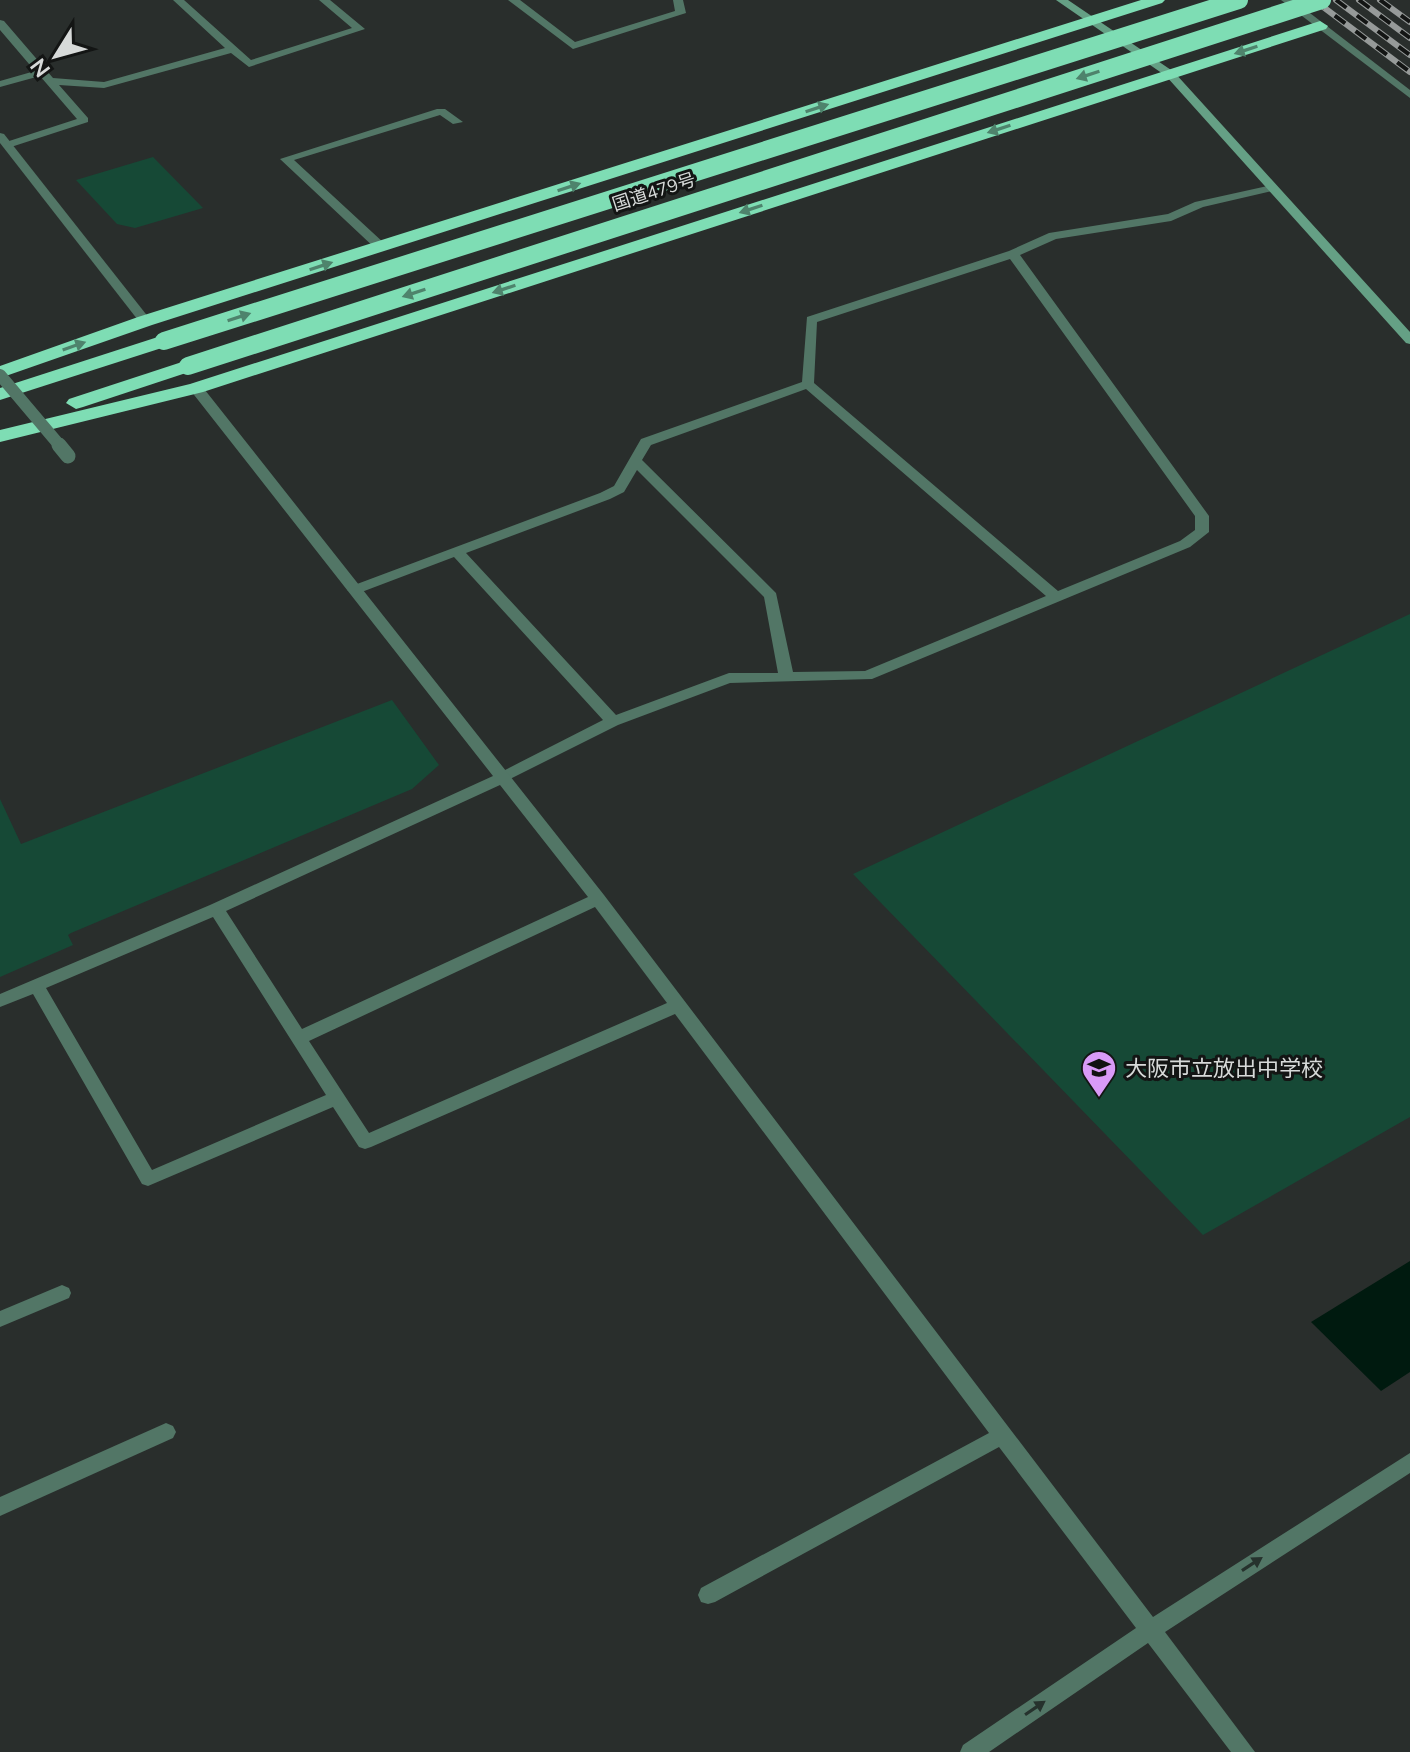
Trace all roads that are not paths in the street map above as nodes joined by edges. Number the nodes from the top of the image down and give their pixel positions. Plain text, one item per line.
1 (178, 0) edge
2 (324, 0) edge
3 (513, 0) edge
4 (678, 0) edge
5 (1061, 0) edge
6 (1157, 0) edge
7 (1239, 0) edge
8 (1286, 0) edge
9 (1322, 0) edge
10 (1093, 21) junction
11 (0, 23) edge
12 (1320, 26) junction
13 (233, 49) junction
14 (1170, 74) junction
15 (46, 77) junction
16 (0, 84) edge
17 (1410, 95) edge
18 (457, 122) dead end
19 (4, 141) edge
20 (1272, 188) junction
21 (381, 247) junction
22 (1013, 254) junction
23 (145, 321) junction
24 (1410, 340) edge
25 (0, 373) edge
26 (808, 384) junction
27 (196, 388) junction
28 (0, 394) edge
29 (0, 428) edge
30 (0, 436) edge
31 (68, 456) dead end
32 (635, 461) junction
33 (456, 551) junction
34 (354, 590) junction
35 (1056, 597) junction
36 (786, 675) junction
37 (613, 721) junction
38 (502, 778) junction
39 (598, 899) junction
40 (216, 909) junction
41 (36, 985) junction
42 (0, 1001) edge
43 (679, 1005) junction
44 (299, 1038) junction
45 (336, 1098) junction
46 (62, 1293) dead end
47 (0, 1319) edge
48 (166, 1432) dead end
49 (1002, 1436) junction
50 (1410, 1462) edge
51 (0, 1507) edge
52 (708, 1595) dead end
53 (1150, 1630) junction
54 (971, 1752) edge
55 (1244, 1752) edge

1 - 13 street
2 - 13 street
3 - 4 street
5 - 10 street
6 - 10 highway
28 -> 7 highway, 国道479号, bridge
8 - 12 street
9 -> 29 highway, 国道479号, bridge
10 - 14 street
21 -> 10 highway
11 - 15 street
12 -> 14 highway
12 - 17 street
13 - 15 street
14 - 20 street
14 -> 27 highway
15 - 16 street
15 - 19 street
18 - 21 street
19 - 23 street
20 - 22 street
20 - 24 street
23 -> 21 highway
22 - 26 street
22 - 35 street
25 -> 23 highway
25 - 31 street, bridge
26 - 32 street
26 - 35 street
27 - 30 highway
27 - 34 street
32 - 33 street
32 - 36 street
33 - 34 street
33 - 37 street
34 - 38 street
35 - 36 street
36 - 37 street
37 - 38 street
38 - 39 street
38 - 40 street
39 - 43 street
39 - 44 street
40 - 41 street
40 - 44 street
41 - 42 street
41 - 45 street
43 - 45 street
43 - 49 street
44 - 45 street
46 - 47 street
48 - 51 street
49 - 52 street
49 - 53 street
53 -> 50 street
54 -> 53 street
53 - 55 street

